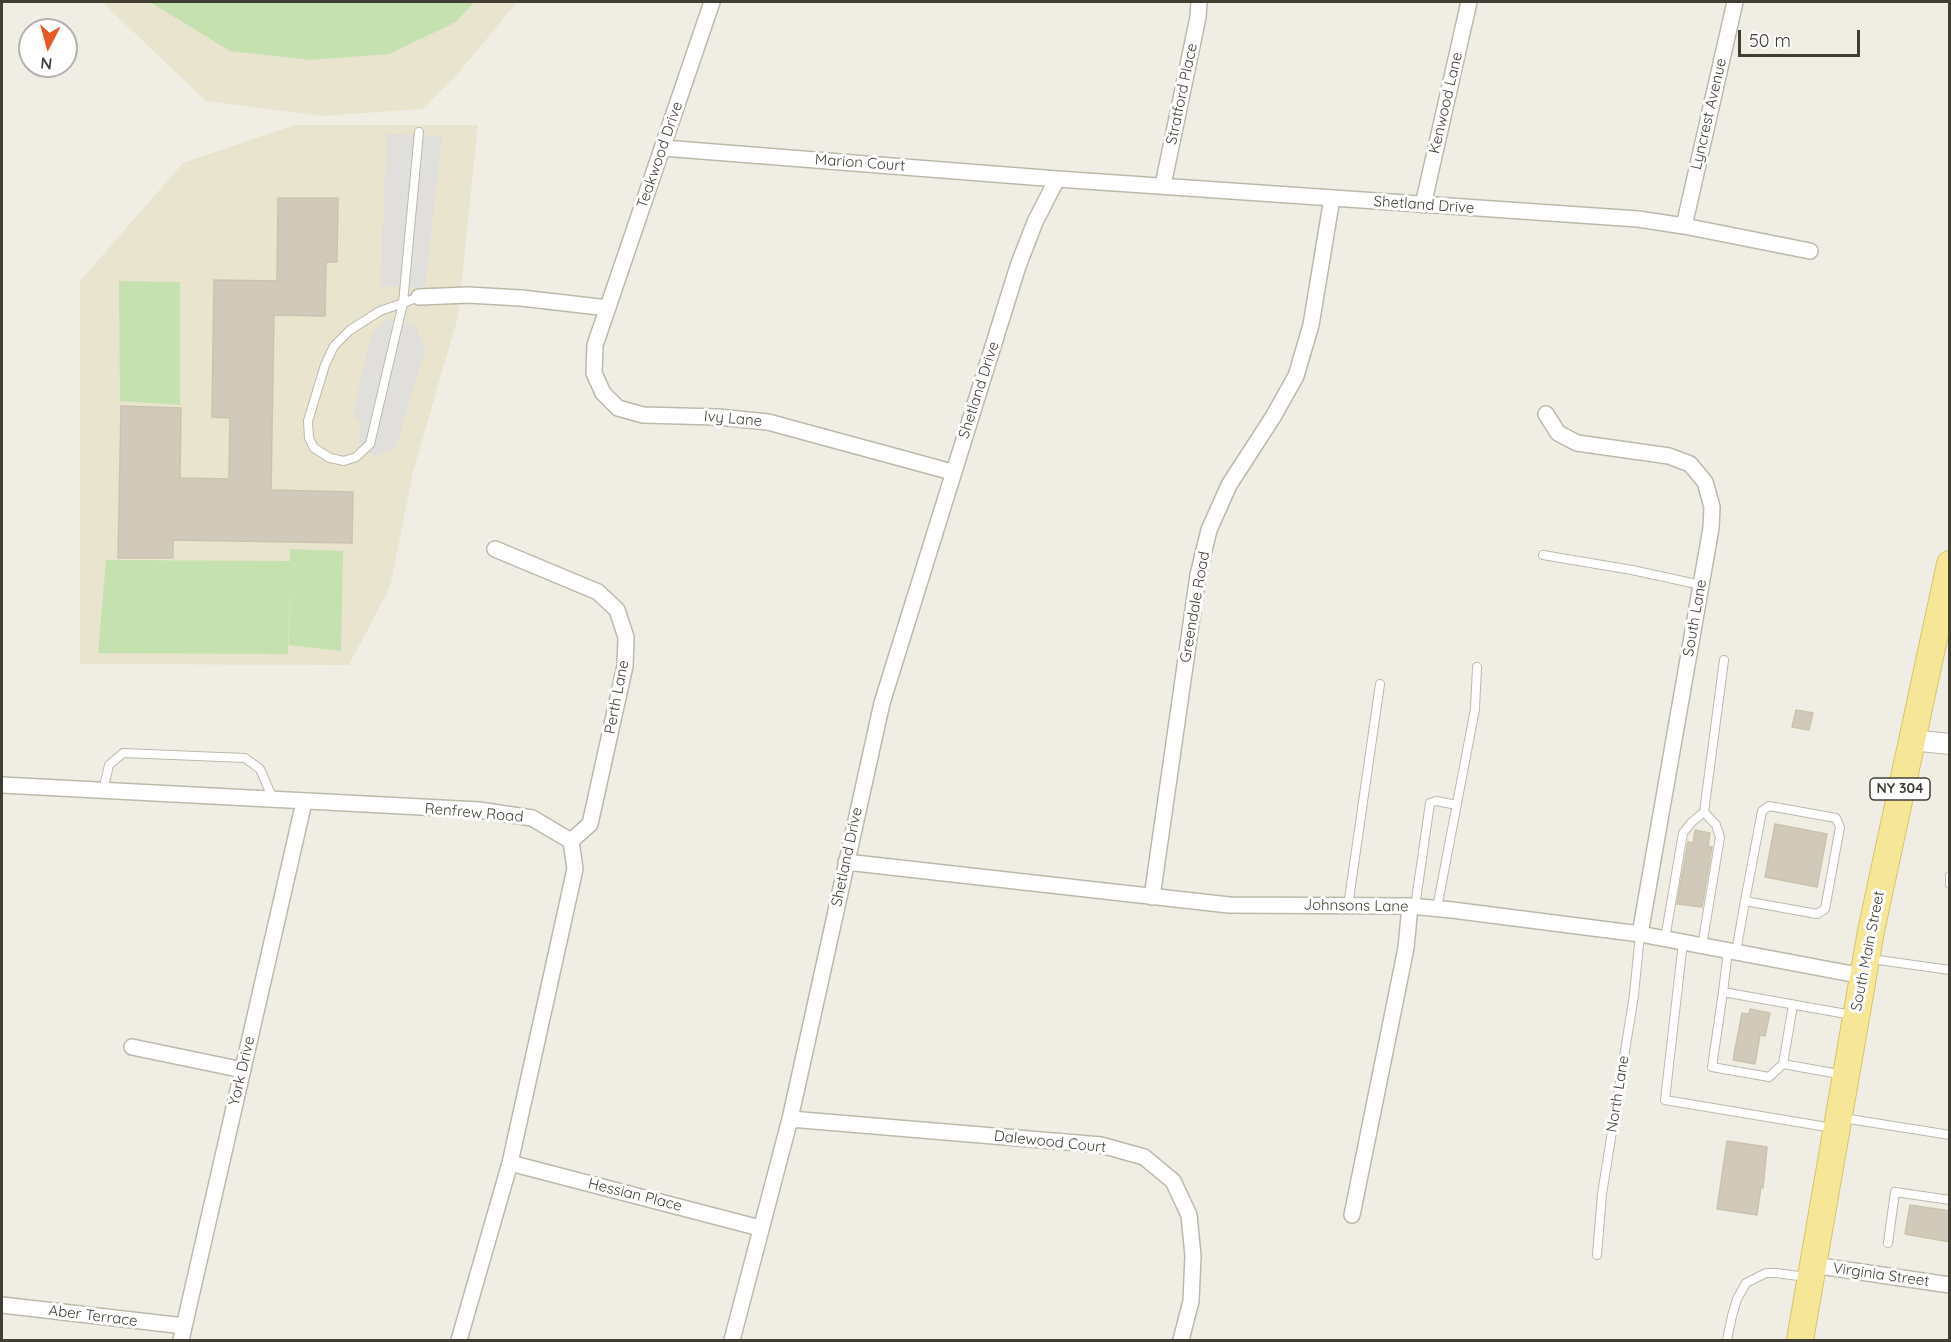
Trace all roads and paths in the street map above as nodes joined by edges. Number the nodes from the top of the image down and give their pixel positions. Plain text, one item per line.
1 (712, 2) edge
2 (1199, 2) edge
3 (1470, 2) edge
4 (1735, 2) edge
5 (419, 132) dead end
6 (663, 148) junction
7 (1057, 178) junction
8 (1163, 185) junction
9 (1332, 198) junction
10 (1423, 205) junction
11 (1684, 226) junction
12 (1810, 251) dead end
13 (420, 297) joint
14 (403, 303) junction
15 (608, 308) junction
16 (1546, 414) dead end
17 (952, 472) junction
18 (495, 549) dead end
19 (1543, 555) dead end
20 (1950, 564) edge
21 (1701, 585) junction
22 (1724, 660) dead end
23 (1477, 667) dead end
24 (1380, 684) dead end
25 (1911, 740) junction
26 (1950, 744) edge
27 (2, 785) edge
28 (103, 791) junction
29 (273, 800) junction
30 (304, 802) junction
31 (1457, 805) junction
32 (1704, 812) junction
33 (571, 841) junction
34 (846, 862) junction
35 (1950, 876) edge
36 (1950, 884) edge
37 (1152, 897) junction
38 (1745, 901) junction
39 (1348, 906) junction
40 (1412, 906) junction
41 (1437, 908) junction
42 (1640, 934) junction
43 (1665, 939) junction
44 (1683, 942) junction
45 (1702, 946) junction
46 (1732, 952) junction
47 (1865, 967) junction
48 (1950, 970) edge
49 (1723, 992) junction
50 (1793, 1005) junction
51 (1856, 1016) junction
52 (132, 1047) dead end
53 (1783, 1064) junction
54 (243, 1070) junction
55 (1846, 1076) junction
56 (790, 1119) junction
57 (1837, 1123) junction
58 (1950, 1135) edge
59 (510, 1163) junction
60 (1950, 1200) edge
61 (1352, 1215) dead end
62 (760, 1228) junction
63 (1888, 1243) dead end
64 (1597, 1255) dead end
65 (1812, 1272) junction
66 (1950, 1285) edge
67 (2, 1305) edge
68 (182, 1334) edge
69 (459, 1341) edge
70 (732, 1341) edge
71 (1181, 1341) edge
72 (1727, 1341) edge
73 (1800, 1341) edge

1 - 6 street, Teakwood Drive
2 - 8 street, Stratford Place
3 - 10 street, Kenwood Lane
4 - 11 street, Lyncrest Avenue
5 - 14 lane
6 - 7 street, Marion Court
6 - 15 street, Teakwood Drive
7 - 8 street, Shetland Drive
7 - 17 street, Shetland Drive
8 - 9 street, Shetland Drive
9 - 10 street, Shetland Drive
9 - 37 street, Greendale Road
10 - 11 street, Shetland Drive
11 - 12 street, Shetland Drive
13 - 14 lane
13 - 15 street
14 - 14 lane
15 - 17 street, Ivy Lane
16 - 21 street, South Lane
17 - 34 street, Shetland Drive
18 - 33 street, Perth Lane
19 - 21 lane
20 - 25 main road, South Main Street / NY 304
21 - 42 street, South Lane
22 - 32 lane
23 - 31 lane
24 - 39 lane
25 - 26 street
25 - 47 main road, South Main Street / NY 304
27 - 28 street, Renfrew Road
28 - 29 street, Renfrew Road
28 - 29 lane
29 - 30 street, Renfrew Road
30 - 33 street, Renfrew Road
30 - 54 street, York Drive
31 - 40 lane
31 - 41 lane
32 - 43 lane
32 - 45 lane
33 - 59 street
34 - 37 street, Johnsons Lane
34 - 56 street, Shetland Drive
35 - 36 lane
37 - 39 street, Johnsons Lane
38 - 38 lane
38 - 46 lane
39 - 40 street, Johnsons Lane
40 - 41 street, Johnsons Lane
40 - 61 street
41 - 42 street, Johnsons Lane
42 - 43 street, Johnsons Lane
42 - 64 lane, North Lane
43 - 44 street, Johnsons Lane
44 - 45 street, Johnsons Lane
44 - 57 lane
45 - 46 street, Johnsons Lane
46 - 47 street, Johnsons Lane
46 - 49 lane
47 - 48 lane
47 - 51 main road, South Main Street / NY 304
49 - 50 lane
49 - 53 lane
50 - 51 lane
50 - 53 lane
51 - 55 main road, South Main Street / NY 304
52 - 54 street
53 - 55 lane
54 - 68 street, York Drive
55 - 57 main road, South Main Street / NY 304
56 - 62 street, Shetland Drive
56 - 71 street, Dalewood Court
57 - 58 lane
57 - 65 main road, South Main Street / NY 304
59 - 62 street, Hessian Place
59 - 69 street
60 - 63 lane
62 - 70 street, Shetland Drive
65 - 66 street, Virginia Street
65 - 72 lane
65 - 73 main road, South Main Street / NY 304
67 - 68 street, Aber Terrace

